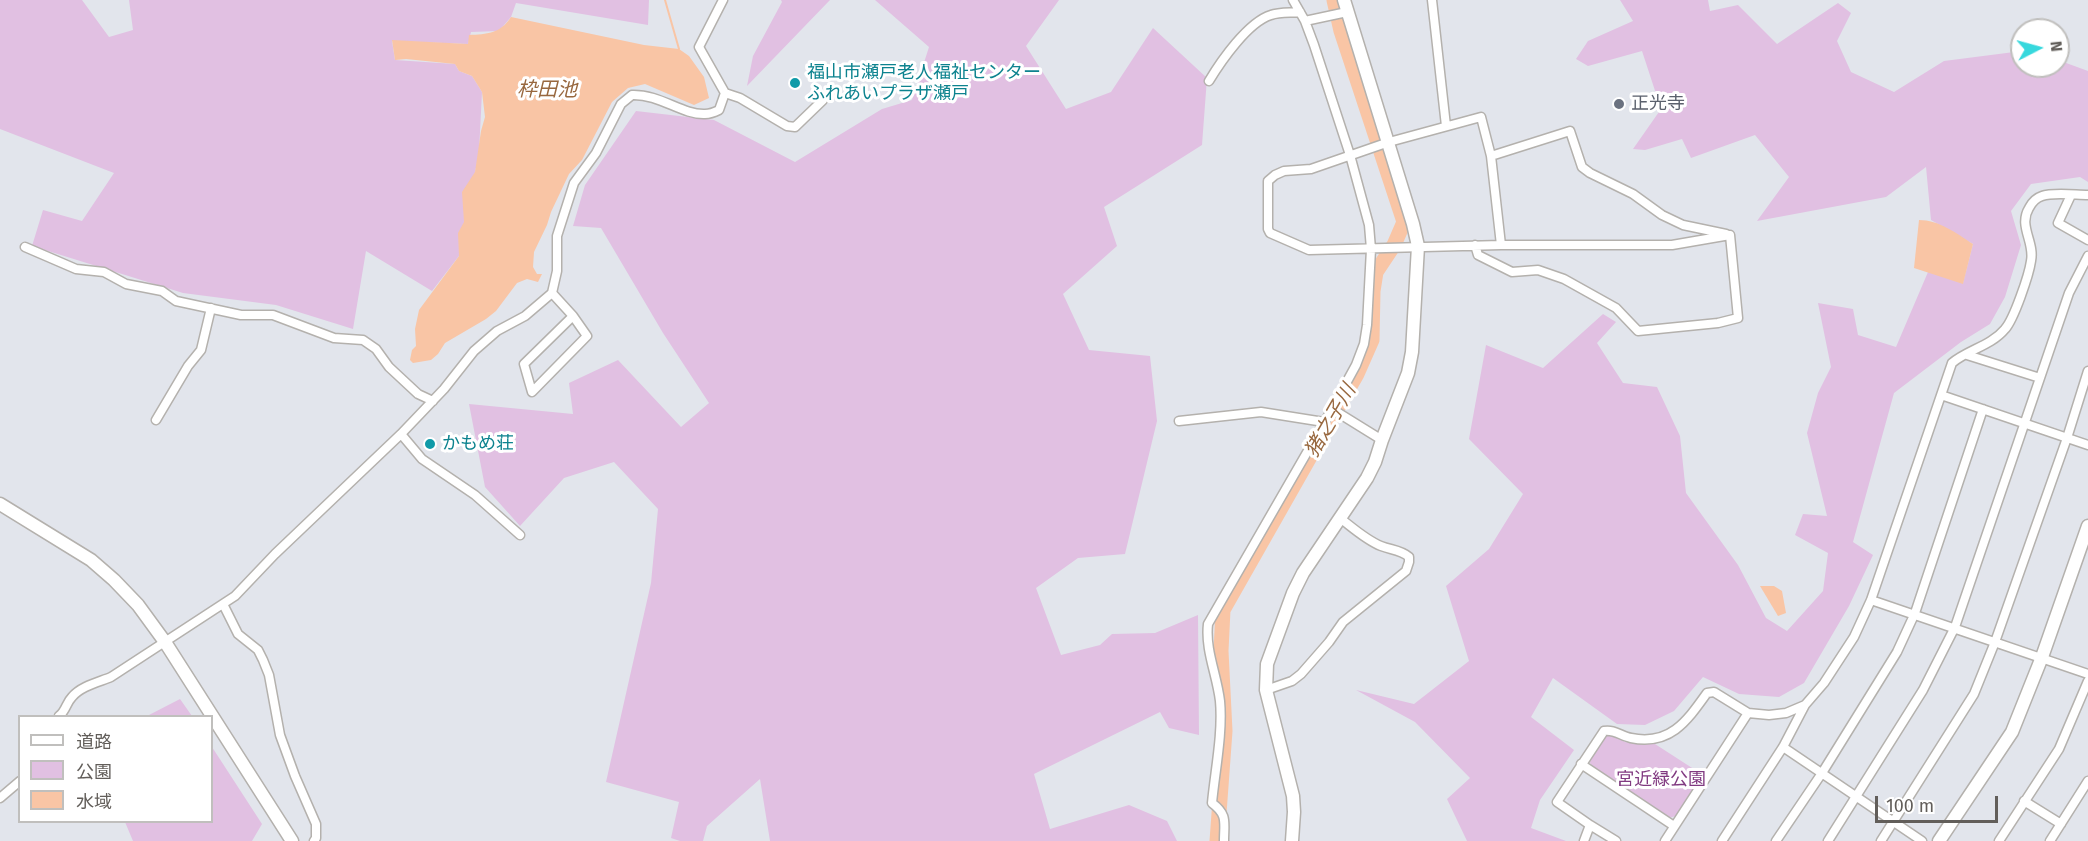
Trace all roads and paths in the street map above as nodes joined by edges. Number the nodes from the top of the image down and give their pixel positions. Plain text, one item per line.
1 (723, 0) edge
2 (1293, 0) edge
3 (1432, 0) edge
4 (1341, 10) edge
5 (1300, 12) junction
6 (1305, 21) junction
7 (1209, 81) dead end
8 (725, 93) junction
9 (823, 100) dead end
10 (1446, 126) junction
11 (1382, 145) junction
12 (1350, 155) junction
13 (1491, 156) junction
14 (2071, 195) junction
15 (2088, 195) edge
16 (1730, 235) junction
17 (2088, 240) edge
18 (1501, 244) junction
19 (1475, 245) junction
20 (1418, 246) junction
21 (25, 247) dead end
22 (1371, 249) junction
23 (2088, 256) edge
24 (552, 293) junction
25 (211, 308) junction
26 (573, 316) junction
27 (1966, 355) junction
28 (2088, 371) edge
29 (2040, 378) junction
30 (1941, 395) junction
31 (433, 401) junction
32 (1983, 409) junction
33 (1336, 412) junction
34 (156, 420) dead end
35 (1179, 421) dead end
36 (1324, 422) junction
37 (2025, 423) junction
38 (401, 434) junction
39 (2067, 438) junction
40 (1382, 440) junction
41 (2088, 445) edge
42 (0, 504) edge
43 (1340, 518) junction
44 (2088, 526) edge
45 (520, 535) dead end
46 (1871, 600) junction
47 (223, 604) junction
48 (1915, 613) junction
49 (1955, 627) junction
50 (165, 642) junction
51 (1995, 642) junction
52 (2042, 657) junction
53 (2088, 674) edge
54 (2088, 681) edge
55 (1266, 690) junction
56 (1805, 705) junction
57 (1749, 713) junction
58 (62, 715) edge
59 (212, 715) edge
60 (213, 717) edge
61 (1783, 747) junction
62 (1581, 764) junction
63 (1822, 773) junction
64 (2088, 781) edge
65 (18, 782) edge
66 (1857, 797) junction
67 (0, 798) edge
68 (2024, 801) junction
69 (1895, 821) junction
70 (2061, 824) junction
71 (1590, 825) junction
72 (1674, 825) junction
73 (292, 841) edge
74 (314, 841) edge
75 (1224, 841) edge
76 (1292, 841) edge
77 (1584, 841) edge
78 (1616, 841) edge
79 (1665, 841) edge
80 (1722, 841) edge
81 (1776, 841) edge
82 (1828, 841) edge
83 (1881, 841) edge
84 (1922, 841) edge
85 (1939, 841) edge
86 (1999, 841) edge
87 (2050, 841) edge

1 - 8 street
2 - 5 street
3 - 10 street
4 - 6 street
4 - 11 street
5 - 6 street
5 - 7 street
6 - 12 street
8 - 9 street
8 - 24 street
10 - 11 street
10 - 13 street
11 - 12 street
11 - 20 street
12 - 22 street
12 - 22 street
13 - 16 street
13 - 18 street
14 - 15 street
14 - 17 street
14 - 27 street
16 - 18 street
16 - 19 street
18 - 19 street
19 - 20 street
20 - 22 street
20 - 40 street
21 - 25 street
22 - 33 street
23 - 29 street
24 - 26 street
24 - 31 street
25 - 31 street
25 - 34 street
26 - 26 street
27 - 29 street
27 - 30 street
28 - 39 street
29 - 37 street
30 - 32 street
30 - 46 street
31 - 38 street
32 - 37 street
32 - 48 street
33 - 36 street
33 - 40 street
35 - 36 street
36 - 75 street
37 - 39 street
37 - 49 street
38 - 45 street
38 - 47 street
39 - 41 street
39 - 51 street
40 - 43 street
42 - 50 street
43 - 55 street
43 - 55 street
44 - 52 street
46 - 48 street
46 - 56 street
47 - 50 street
47 - 74 street
48 - 49 street
48 - 63 street
49 - 51 street
49 - 66 street
50 - 58 street
50 - 59 street
51 - 52 street
51 - 69 street
52 - 53 street
52 - 85 street
54 - 68 street
55 - 76 street
56 - 57 street
56 - 61 street
57 - 62 street
57 - 72 street
60 - 73 street
61 - 63 street
61 - 80 street
62 - 71 street
62 - 72 street
63 - 66 street
63 - 81 street
64 - 70 street
65 - 67 street
66 - 69 street
66 - 82 street
68 - 70 street
68 - 86 street
69 - 83 street
69 - 84 street
70 - 87 street
71 - 77 street
71 - 78 street
72 - 79 street

